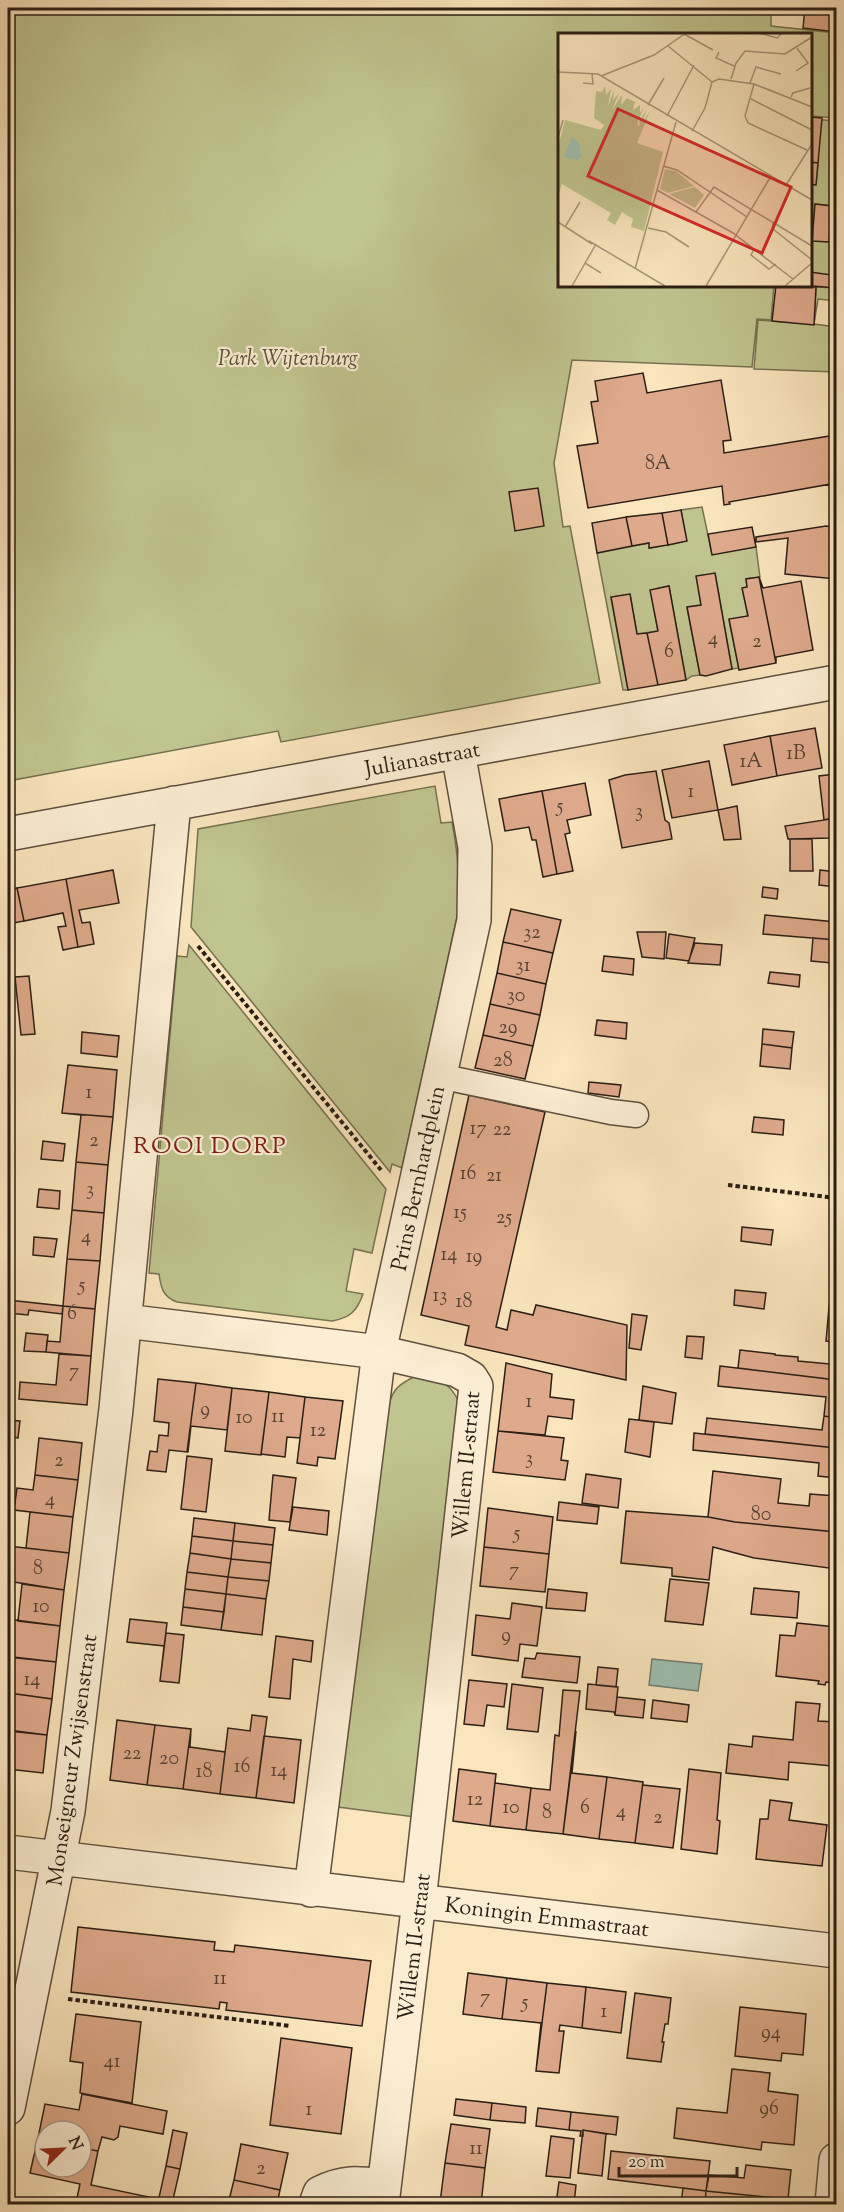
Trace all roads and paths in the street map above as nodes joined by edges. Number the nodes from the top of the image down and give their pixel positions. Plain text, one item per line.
1 (837, 682) edge
2 (458, 752) junction
3 (174, 803) junction
4 (8, 834) edge
5 (165, 906) junction
6 (439, 1076) junction
7 (636, 1115) dead end
8 (728, 1185) dead end
9 (837, 1198) edge
10 (411, 1206) junction
11 (125, 1321) junction
12 (379, 1352) junction
13 (8, 1852) edge
14 (59, 1859) junction
15 (311, 1890) junction
16 (419, 1901) junction
17 (837, 1951) edge
18 (31, 1994) junction
19 (291, 2026) dead end
20 (8, 2108) edge
21 (837, 2160) edge
22 (383, 2195) edge
23 (316, 2205) edge
24 (832, 2205) edge

1 - 2 street, Julianastraat
2 - 3 street, Julianastraat
2 - 6 street, Prins Bernhardplein
3 - 4 street, Julianastraat
3 - 5 street
5 - 10 path
5 - 11 street
6 - 7 lane
6 - 10 street, Prins Bernhardplein
8 - 9 path
10 - 12 street, Prins Bernhardplein
11 - 12 street
11 - 14 street, Monseigneur Zwijsenstraat
12 - 15 street
12 - 16 street, Willem II-straat
13 - 14 street, Koningin Emmastraat
14 - 15 street, Koningin Emmastraat
14 - 18 street, Monseigneur Zwijsenstraat
15 - 16 street, Koningin Emmastraat
16 - 17 street, Koningin Emmastraat
16 - 22 street, Willem II-straat
18 - 19 path
18 - 20 street, Monseigneur Zwijsenstraat
21 - 24 street
22 - 23 street, Willem II-straat

